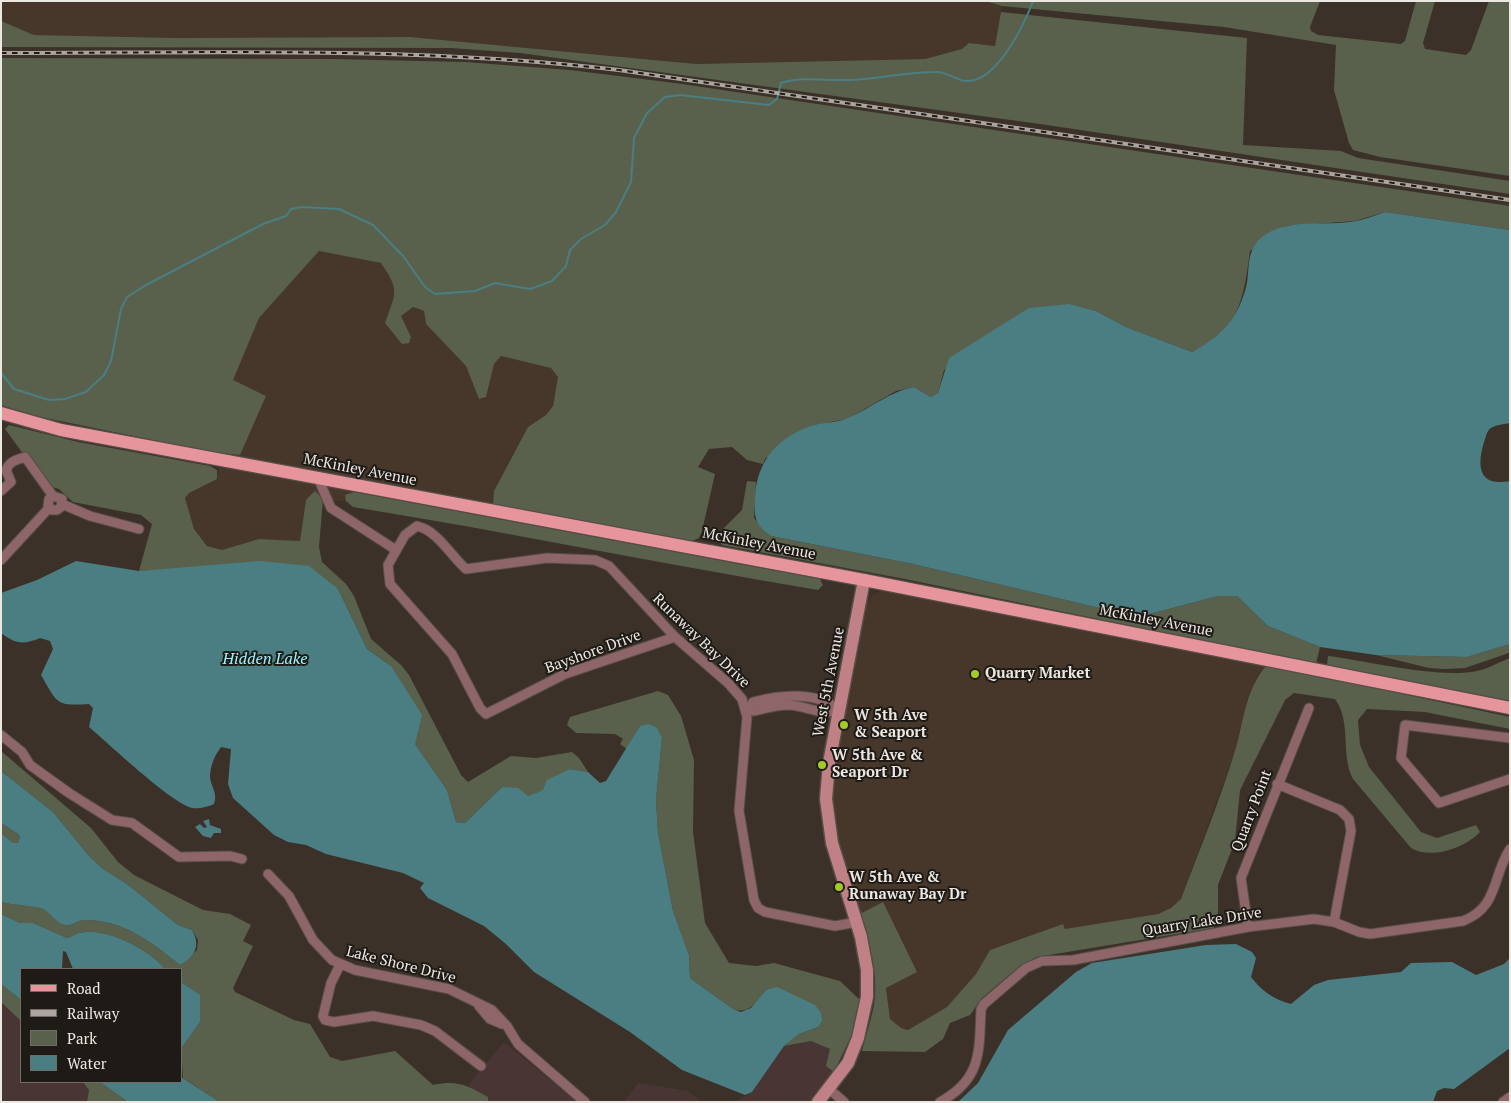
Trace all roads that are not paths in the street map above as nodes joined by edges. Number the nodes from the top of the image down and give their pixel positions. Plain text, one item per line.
1 (1, 413) edge
2 (318, 478) junction
3 (1, 491) edge
4 (53, 496) junction
5 (62, 504) junction
6 (49, 508) junction
7 (139, 529) dead end
8 (396, 550) junction
9 (1, 560) edge
10 (864, 580) junction
11 (675, 637) junction
12 (747, 708) junction
13 (1309, 708) dead end
14 (1510, 708) edge
15 (840, 710) junction
16 (1, 734) edge
17 (1510, 738) edge
18 (1510, 779) edge
19 (1278, 784) junction
20 (1510, 849) edge
21 (242, 860) dead end
22 (268, 874) dead end
23 (857, 922) junction
24 (1334, 922) junction
25 (1248, 927) junction
26 (340, 965) junction
27 (481, 1066) dead end
28 (829, 1090) junction
29 (1510, 1097) edge
30 (585, 1102) edge
31 (818, 1102) edge
32 (844, 1102) edge
33 (940, 1102) edge
34 (1503, 1102) edge

1 - 2 main road, McKinley Avenue
2 - 8 street
2 - 10 main road, McKinley Avenue
3 - 4 street
4 - 5 street
4 - 6 street
5 - 6 street
5 - 7 street
6 - 9 street
8 - 11 street, Runaway Bay Drive
8 - 11 street, Bayshore Drive
10 - 14 main road, McKinley Avenue
10 - 15 main road, West 5th Avenue
11 - 12 street, Runaway Bay Drive
12 - 15 street
12 - 23 street, Runaway Bay Drive
13 - 19 street, Quarry Point
15 - 23 main road, West 5th Avenue
16 - 21 street
17 - 18 street
19 - 24 street
19 - 25 street, Quarry Point
20 - 24 street, Quarry Lake Drive
22 - 26 street, Lake Shore Drive
23 - 28 main road, West 5th Avenue
24 - 25 street, Quarry Lake Drive
25 - 33 street, Quarry Lake Drive
26 - 27 street
26 - 30 street, Lake Shore Drive
28 - 31 main road, West 5th Avenue
28 - 32 street
29 - 34 street

